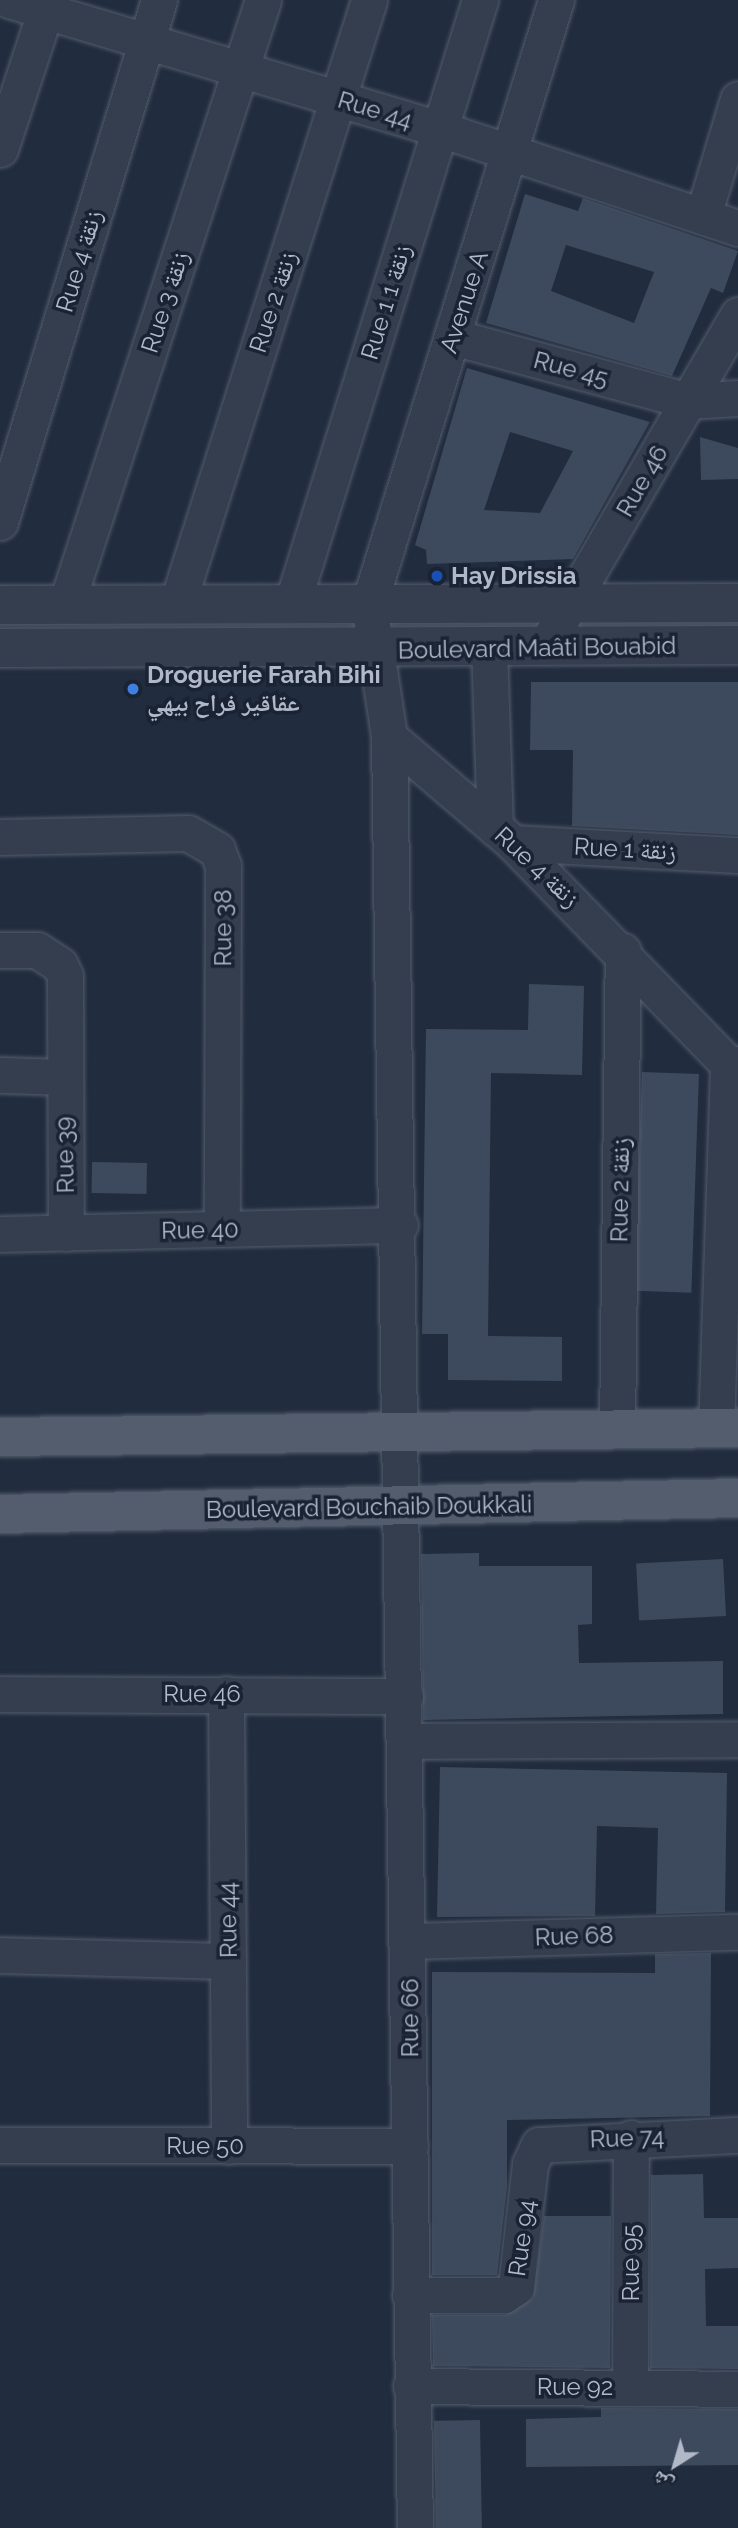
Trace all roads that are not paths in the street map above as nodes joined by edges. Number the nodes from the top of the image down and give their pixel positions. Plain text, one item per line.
1 (9, 0) edge
2 (159, 0) edge
3 (263, 0) edge
4 (369, 0) edge
5 (480, 0) edge
6 (556, 0) edge
7 (47, 6) edge
8 (146, 41) junction
9 (241, 69) junction
10 (338, 99) junction
11 (738, 99) edge
12 (440, 129) junction
13 (0, 149) edge
14 (511, 153) junction
15 (703, 216) junction
16 (738, 228) edge
17 (738, 315) edge
18 (453, 337) junction
19 (738, 398) edge
20 (688, 401) junction
21 (0, 522) edge
22 (571, 603) junction
23 (738, 603) edge
24 (292, 604) junction
25 (369, 604) junction
26 (0, 605) edge
27 (66, 605) junction
28 (177, 605) junction
29 (738, 645) edge
30 (489, 646) junction
31 (546, 646) junction
32 (0, 648) edge
33 (380, 650) junction
34 (388, 737) junction
35 (504, 835) junction
36 (0, 837) edge
37 (738, 855) edge
38 (0, 950) edge
39 (623, 951) junction
40 (733, 1064) edge
41 (0, 1075) edge
42 (64, 1077) junction
43 (400, 1225) junction
44 (222, 1229) junction
45 (66, 1233) junction
46 (0, 1234) edge
47 (727, 1428) edge
48 (400, 1429) junction
49 (617, 1429) junction
50 (0, 1437) edge
51 (738, 1498) edge
52 (400, 1508) junction
53 (0, 1514) edge
54 (226, 1694) junction
55 (0, 1695) edge
56 (405, 1696) junction
57 (738, 1739) edge
58 (406, 1741) junction
59 (738, 1932) edge
60 (410, 1941) junction
61 (0, 1955) edge
62 (228, 1961) junction
63 (738, 2135) edge
64 (631, 2138) junction
65 (0, 2145) edge
66 (229, 2146) junction
67 (410, 2146) junction
68 (530, 2164) joint
69 (410, 2295) junction
70 (411, 2386) junction
71 (630, 2388) junction
72 (738, 2389) edge
73 (415, 2528) edge

1 - 7 street, Rue 44
2 - 8 street, Rue 4 زنقة
3 - 9 street, Rue 3 زنقة
4 - 10 street, Rue 2 زنقة
5 - 12 street, Rue 1 زنقة 1
6 - 14 street, Avenue A
7 - 8 street, Rue 44
7 - 13 street
8 - 9 street, Rue 44
8 - 21 street, Rue 4 زنقة
9 - 10 street, Rue 44
9 - 27 street, Rue 3 زنقة
10 - 12 street, Rue 44
10 - 28 street, Rue 2 زنقة
11 - 15 street
12 - 14 street, Rue 44
12 - 24 street, Rue 1 زنقة 1
14 - 15 street, Rue 44
14 - 18 street, Avenue A
15 - 16 street, Rue 44
17 - 20 street, Rue 46
18 - 20 street, Rue 45
18 - 25 street, Avenue A
19 - 20 street, Rue 45
20 - 22 street, Rue 46
22 - 23 street, Boulevard Maâti Bouabid
22 - 25 street, Boulevard Maâti Bouabid
22 - 31 street, Rue 46
24 - 25 street, Boulevard Maâti Bouabid
24 - 28 street, Boulevard Maâti Bouabid
25 - 33 street
26 - 27 street, Boulevard Maâti Bouabid
27 - 28 street, Boulevard Maâti Bouabid
29 - 31 street, Boulevard Maâti Bouabid
30 - 31 street, Boulevard Maâti Bouabid
30 - 33 street, Boulevard Maâti Bouabid
30 - 35 street
32 - 33 street, Boulevard Maâti Bouabid
33 - 34 street
34 - 35 street, Rue 4 زنقة
34 - 43 street, Rue 66
35 - 37 street, Rue 1 زنقة
35 - 39 street, Rue 4 زنقة
36 - 44 street, Rue 38
38 - 42 street, Rue 39
39 - 40 street, Rue 4 زنقة
39 - 49 street, Rue 2 زنقة
40 - 47 street
41 - 42 street
42 - 45 street, Rue 39
43 - 44 street, Rue 40
43 - 48 street, Rue 66
44 - 45 street, Rue 40
45 - 46 street, Rue 40
47 - 49 main road
48 - 49 main road
48 - 50 main road
48 - 52 street, Rue 66
51 - 52 main road, Boulevard Bouchaib Doukkali
52 - 53 main road, Boulevard Bouchaib Doukkali
52 - 56 street, Rue 66
54 - 55 street, Rue 46
54 - 56 street, Rue 46
54 - 62 street, Rue 44
56 - 58 street, Rue 66
57 - 58 street
58 - 60 street, Rue 66
59 - 60 street, Rue 68
60 - 67 street, Rue 66
61 - 62 street
62 - 66 street, Rue 44
63 - 64 street, Rue 74
64 - 68 street, Rue 74
64 - 71 street, Rue 95
65 - 66 street, Rue 50
66 - 67 street, Rue 50
67 - 69 street, Rue 66
68 - 69 street, Rue 94
69 - 70 street, Rue 66
70 - 71 street, Rue 92
70 - 73 street, Rue 66
71 - 72 street, Rue 92

